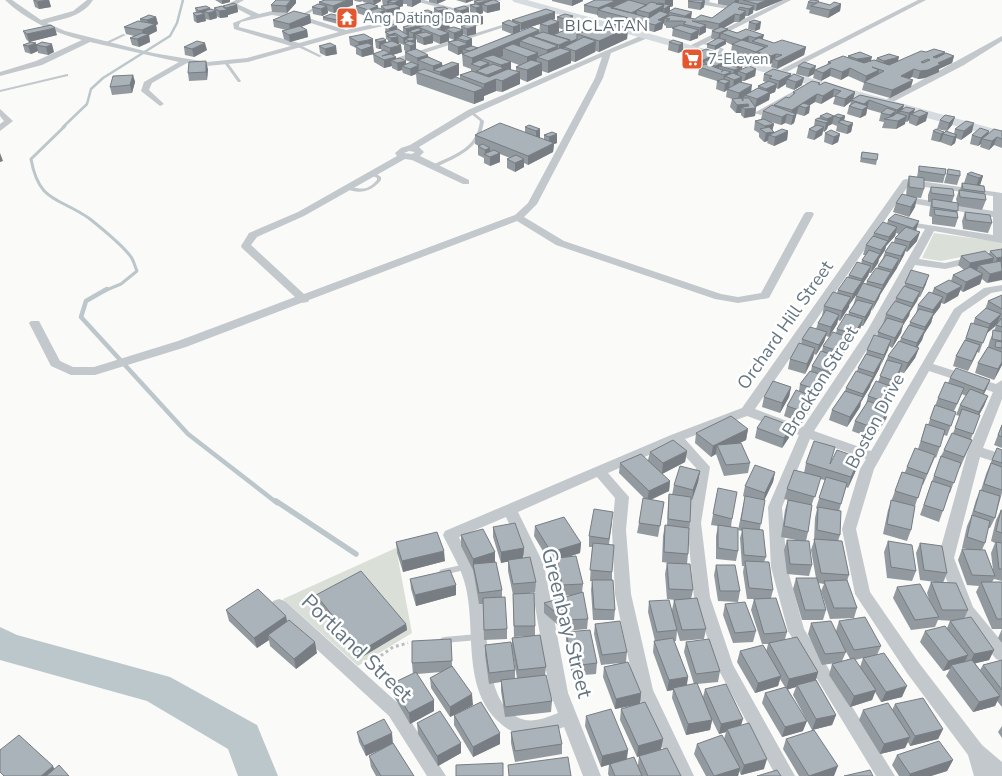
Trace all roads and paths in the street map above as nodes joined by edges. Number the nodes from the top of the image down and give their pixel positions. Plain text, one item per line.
1 (8, 0) edge
2 (90, 0) edge
3 (241, 0) edge
4 (414, 0) edge
5 (499, 0) edge
6 (517, 0) edge
7 (707, 0) edge
8 (787, 0) edge
9 (923, 0) edge
10 (326, 4) edge
11 (452, 10) junction
12 (554, 10) junction
13 (759, 13) junction
14 (258, 16) junction
15 (536, 16) edge
16 (299, 17) junction
17 (527, 19) edge
18 (592, 21) junction
19 (40, 22) junction
20 (346, 32) junction
21 (561, 32) edge
22 (124, 34) edge
23 (645, 36) junction
24 (1002, 38) edge
25 (88, 40) junction
26 (701, 42) junction
27 (104, 44) junction
28 (297, 46) junction
29 (688, 48) junction
30 (608, 52) junction
31 (320, 56) edge
32 (717, 56) junction
33 (400, 58) edge
34 (185, 61) junction
35 (227, 64) junction
36 (778, 73) junction
37 (0, 74) edge
38 (67, 76) dead end
39 (239, 81) dead end
40 (814, 83) junction
41 (0, 92) edge
42 (884, 102) junction
43 (160, 104) dead end
44 (0, 111) edge
45 (470, 112) junction
46 (758, 113) edge
47 (0, 128) edge
48 (1002, 135) edge
49 (413, 152) junction
50 (434, 166) junction
51 (466, 182) dead end
52 (895, 198) junction
53 (809, 214) dead end
54 (999, 215) junction
55 (518, 217) junction
56 (881, 218) junction
57 (930, 229) junction
58 (1000, 240) edge
59 (1002, 253) edge
60 (911, 262) junction
61 (1002, 288) edge
62 (304, 300) junction
63 (35, 323) dead end
64 (926, 366) junction
65 (1001, 387) edge
66 (747, 411) junction
67 (806, 433) junction
68 (676, 438) junction
69 (974, 450) junction
70 (873, 458) junction
71 (1002, 459) edge
72 (599, 471) junction
73 (510, 509) junction
74 (466, 568) junction
75 (438, 573) edge
76 (278, 604) dead end
77 (478, 637) junction
78 (438, 641) edge
79 (408, 643) dead end
80 (1002, 654) edge
81 (354, 674) junction
82 (568, 718) junction
83 (976, 751) junction
84 (1002, 773) edge
85 (437, 776) edge
86 (592, 776) edge
87 (685, 776) edge
88 (786, 776) edge
89 (886, 776) edge
90 (983, 776) edge

1 - 19 street
2 - 19 street
3 - 14 street
4 - 11 street
5 - 11 street
6 - 12 main road
7 - 13 street
8 - 13 street
9 - 36 street
10 - 16 lane
11 - 20 street
12 - 15 street
12 - 18 main road
13 - 26 street
14 - 16 street
14 - 28 street
16 - 20 street
17 - 33 street
18 - 21 lane
18 - 23 main road
19 - 25 street
20 - 28 street
22 - 27 lane
23 - 29 main road
23 - 30 street
24 - 42 street
25 - 27 street
25 - 37 street
26 - 29 street
26 - 32 lane
27 - 34 street
28 - 31 lane
28 - 35 street
29 - 32 main road
30 - 45 street
30 - 55 street
32 - 36 main road
34 - 35 street
34 - 43 street
35 - 39 lane
36 - 40 main road
38 - 41 lane
40 - 42 main road
40 - 46 street
42 - 48 main road
44 - 47 street
45 - 49 street
45 - 50 lane
49 - 50 street
49 - 62 street
50 - 51 street
52 - 54 street
52 - 54 street, Orchard Hill Street
52 - 56 street, Orchard Hill Street
53 - 55 street
54 - 58 street, Orchard Hill Street
55 - 62 street
56 - 57 street
56 - 66 street, Orchard Hill Street
57 - 58 street
57 - 60 street, Brockton Street
59 - 60 street
60 - 67 street, Brockton Street
61 - 64 street, Boston Drive
62 - 63 street
64 - 65 street
64 - 70 street, Boston Drive
65 - 69 street
66 - 67 street
66 - 68 street, Orchard Hill Street
67 - 70 street
67 - 89 street, Brockton Street
68 - 72 street, Orchard Hill Street
68 - 88 street
69 - 71 street
69 - 80 street
70 - 83 street, Boston Drive
72 - 73 street, Orchard Hill Street
72 - 87 street
73 - 74 street, Orchard Hill Street
73 - 82 street, Greenbay Street
74 - 75 lane
74 - 77 street
76 - 81 street, Portland Street
77 - 78 lane
77 - 82 street
79 - 81 path
81 - 85 street, Portland Street
82 - 86 street, Greenbay Street
83 - 84 street
83 - 90 street

